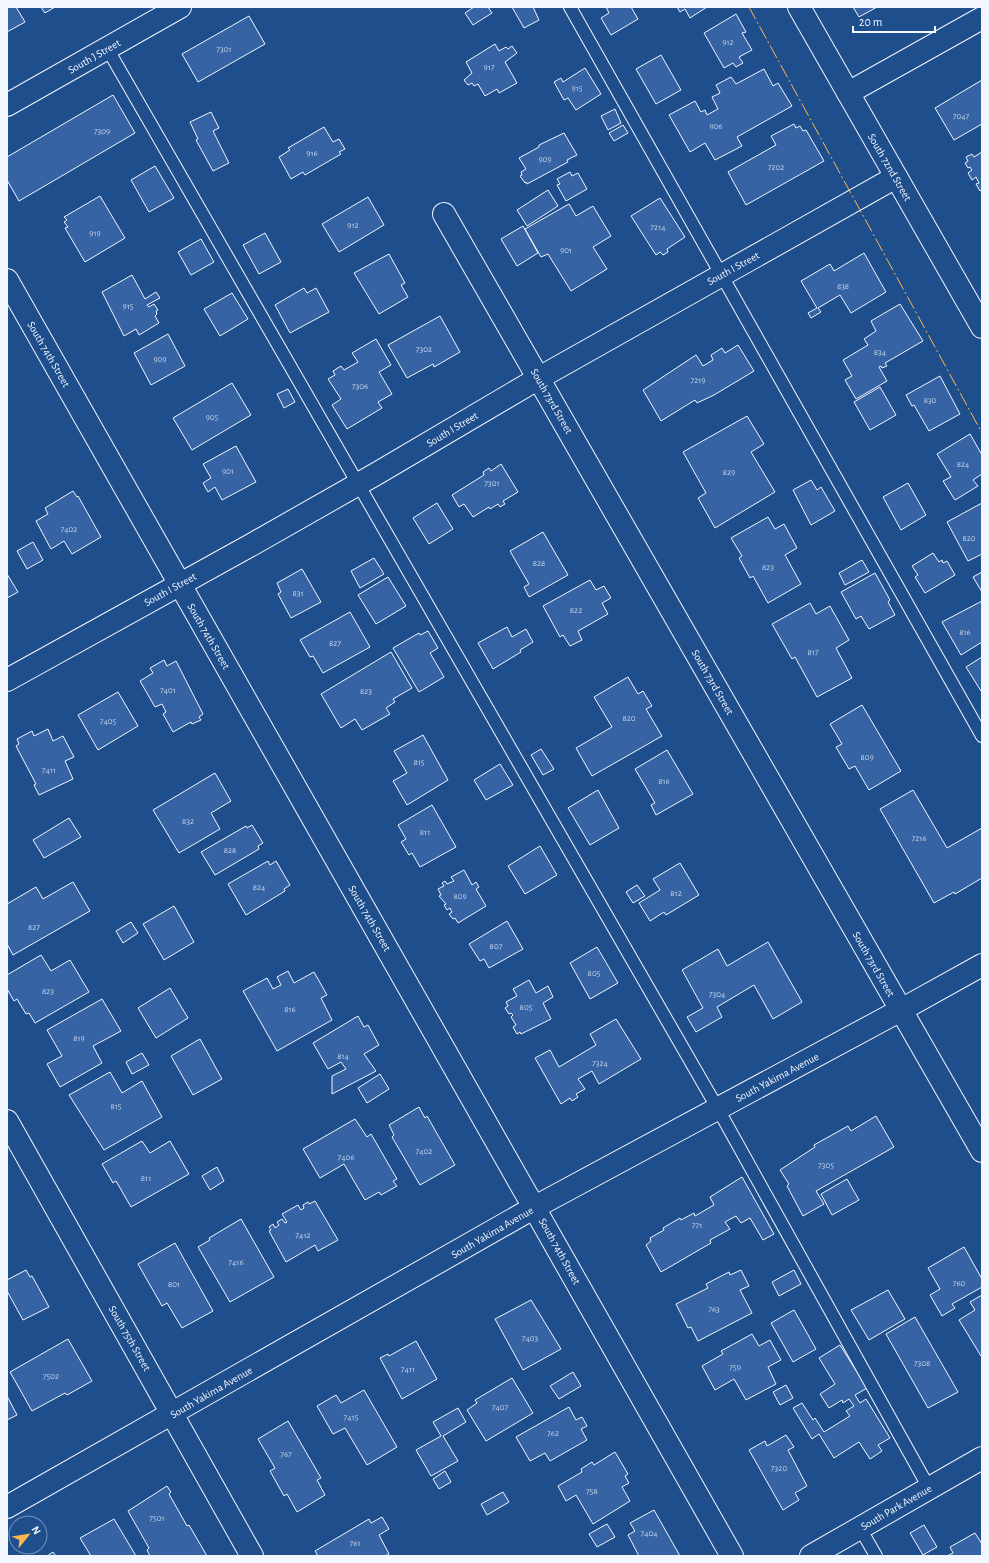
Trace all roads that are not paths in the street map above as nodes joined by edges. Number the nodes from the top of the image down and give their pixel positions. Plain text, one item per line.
1 (180, 7) edge
2 (570, 7) edge
3 (799, 7) edge
4 (982, 18) edge
5 (108, 48) junction
6 (848, 93) junction
7 (7, 105) edge
8 (896, 177) junction
9 (444, 214) dead end
10 (721, 275) junction
11 (7, 280) edge
12 (982, 327) edge
13 (538, 378) junction
14 (358, 484) junction
15 (180, 584) junction
16 (7, 680) edge
17 (982, 736) edge
18 (982, 965) edge
19 (901, 1010) junction
20 (718, 1109) junction
21 (7, 1121) edge
22 (982, 1151) edge
23 (535, 1207) junction
24 (173, 1414) junction
25 (982, 1458) edge
26 (929, 1488) junction
27 (7, 1507) edge
28 (860, 1528) junction
29 (252, 1556) edge
30 (732, 1556) edge
31 (811, 1556) edge
32 (876, 1556) edge

1 - 5 street, South J Street
2 - 10 lane
3 - 6 street, South 72nd Street
4 - 6 street
5 - 7 street, South J Street
5 - 14 lane
6 - 8 street, South 72nd Street
8 - 10 street, South I Street
8 - 12 street, South 72nd Street
9 - 13 street, South 73rd Street
10 - 13 street, South I Street
10 - 17 lane
11 - 15 street, South 74th Street
13 - 14 street, South I Street
13 - 19 street, South 73rd Street
14 - 15 street, South I Street
14 - 20 lane
15 - 16 street, South I Street
15 - 23 street, South 74th Street
18 - 19 street, South Yakima Avenue
19 - 20 street, South Yakima Avenue
19 - 22 street, South 73rd Street
20 - 23 street, South Yakima Avenue
20 - 26 lane
21 - 24 street, South 75th Street
23 - 24 street, South Yakima Avenue
23 - 30 street, South 74th Street
24 - 27 street, South Yakima Avenue
24 - 29 street, South 75th Street
25 - 26 street, South Park Avenue
26 - 28 street, South Park Avenue
28 - 31 street, South Park Avenue
28 - 32 lane

